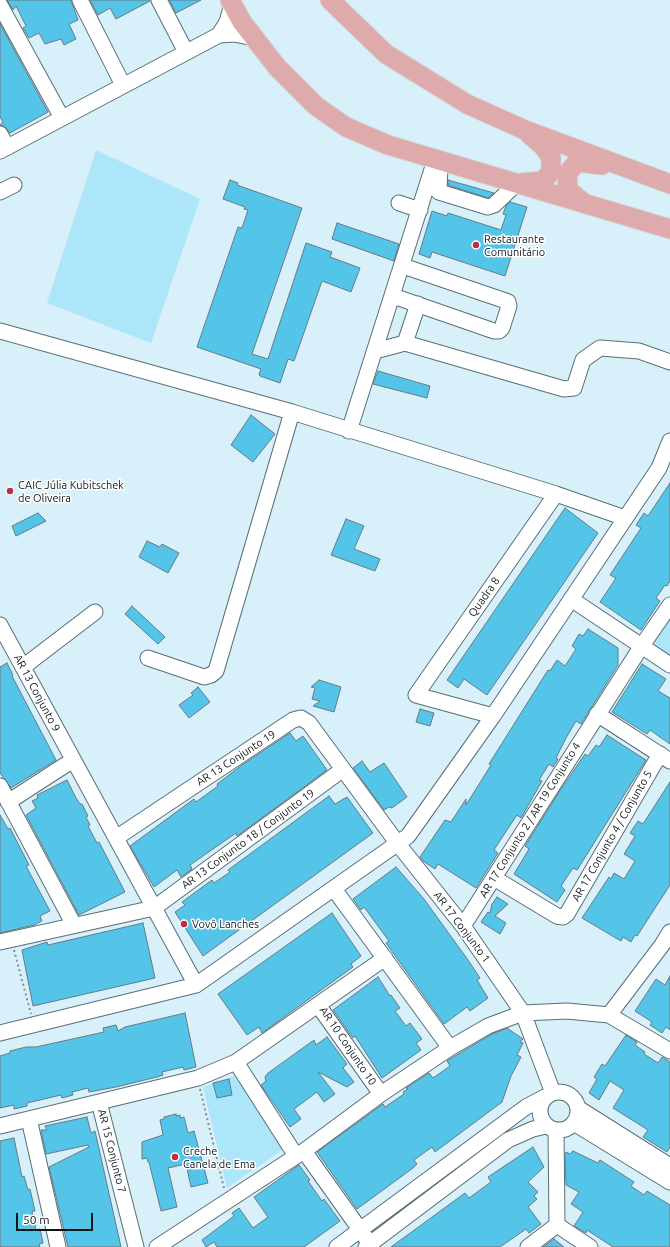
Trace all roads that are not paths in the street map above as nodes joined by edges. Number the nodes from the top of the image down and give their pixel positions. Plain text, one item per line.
1 (80, 0) edge
2 (159, 0) edge
3 (330, 0) edge
4 (231, 2) edge
5 (0, 5) edge
6 (219, 35) junction
7 (254, 38) junction
8 (186, 52) junction
9 (123, 85) junction
10 (62, 118) junction
11 (525, 130) junction
12 (2, 144) edge
13 (438, 161) junction
14 (665, 182) edge
15 (14, 184) dead end
16 (516, 184) junction
17 (0, 192) edge
18 (399, 203) dead end
19 (586, 205) junction
20 (420, 210) junction
21 (670, 229) edge
22 (402, 266) junction
23 (393, 296) junction
24 (418, 304) junction
25 (0, 331) edge
26 (405, 343) junction
27 (376, 351) junction
28 (670, 362) edge
29 (292, 412) junction
30 (349, 430) junction
31 (670, 441) edge
32 (556, 494) junction
33 (625, 518) junction
34 (571, 600) junction
35 (670, 605) edge
36 (95, 612) dead end
37 (0, 625) edge
38 (641, 647) junction
39 (148, 658) dead end
40 (670, 665) edge
41 (22, 667) junction
42 (597, 714) junction
43 (492, 716) junction
44 (665, 758) edge
45 (73, 760) junction
46 (342, 770) junction
47 (0, 786) edge
48 (8, 802) junction
49 (116, 838) junction
50 (398, 844) junction
51 (494, 878) junction
52 (334, 889) junction
53 (154, 908) junction
54 (74, 926) junction
55 (463, 926) junction
56 (6, 941) edge
57 (668, 942) edge
58 (385, 958) junction
59 (196, 985) junction
60 (318, 1005) junction
61 (523, 1013) junction
62 (609, 1015) junction
63 (0, 1033) edge
64 (450, 1048) junction
65 (670, 1051) edge
66 (236, 1062) junction
67 (381, 1094) junction
68 (549, 1095) junction
69 (99, 1102) junction
70 (576, 1116) junction
71 (29, 1119) junction
72 (0, 1126) edge
73 (551, 1128) junction
74 (300, 1153) junction
75 (670, 1166) edge
76 (670, 1182) edge
77 (557, 1225) junction
78 (360, 1230) junction
79 (369, 1246) edge
80 (58, 1247) edge
81 (136, 1247) edge
82 (157, 1247) edge
83 (337, 1247) edge
84 (528, 1247) edge
85 (590, 1247) edge

1 - 9 street
2 - 8 street
3 - 11 main road
4 - 6 street
4 - 7 main road
5 - 10 street
6 - 7 street
6 - 8 street
7 - 13 main road
8 - 9 street
9 - 10 street
10 - 12 street
11 - 14 main road
11 - 16 main road
13 - 16 main road
13 - 16 street
13 - 20 street
14 - 19 main road
15 - 17 street
16 - 19 main road
18 - 20 street
19 - 21 main road
20 - 22 street
22 - 23 street
22 - 24 street
23 - 24 street
23 - 27 street
24 - 26 street
25 - 29 street
26 - 27 street
26 - 28 street
27 - 30 street
29 - 30 street
29 - 39 street
30 - 32 street
31 - 33 street
32 - 33 street
32 - 43 street, Quadra 8
33 - 34 street
34 - 38 street
34 - 43 street
35 - 38 street, AR 17 Conjunto 2 / AR 19 Conjunto 4
36 - 41 street
37 - 41 street, AR 13 Conjunto 9
38 - 40 street
38 - 42 street, AR 17 Conjunto 2 / AR 19 Conjunto 4
41 - 45 street, AR 13 Conjunto 9
42 - 44 street
42 - 51 street, AR 17 Conjunto 2 / AR 19 Conjunto 4
43 - 50 street
44 - 51 street, AR 17 Conjunto 4 / Conjunto 5
45 - 48 street
45 - 49 street, AR 13 Conjunto 9
46 - 49 street, AR 13 Conjunto 19
46 - 50 street, AR 13 Conjunto 19
46 - 53 street, AR 13 Conjunto 18 / Conjunto 19
47 - 48 street
48 - 54 street
49 - 53 street, AR 13 Conjunto 9
50 - 52 street
50 - 55 street, AR 17 Conjunto 1
51 - 55 street, AR 17 Conjunto 2 / AR 19 Conjunto 4
52 - 58 street
52 - 59 street
53 - 54 street
53 - 59 street, AR 13 Conjunto 9
54 - 56 street
55 - 61 street, AR 17 Conjunto 1
57 - 62 street
58 - 60 street, AR 10 Conjunto 10
58 - 64 street
59 - 63 street
60 - 66 street
60 - 67 street, AR 10 Conjunto 10
61 - 62 street
61 - 64 street
61 - 68 street, AR 17 Conjunto 1
62 - 65 street
64 - 67 street
66 - 69 street
66 - 74 street
67 - 74 street
68 - 70 street
68 - 73 street
68 - 78 street
69 - 71 street
69 - 81 street, AR 15 Conjunto 7
70 - 73 street
70 - 75 street
70 - 76 street
71 - 72 street
71 - 80 street
73 - 77 street
73 - 79 street
74 - 78 street
74 - 82 street
77 - 84 street
77 - 85 street
78 - 79 street
78 - 83 street

